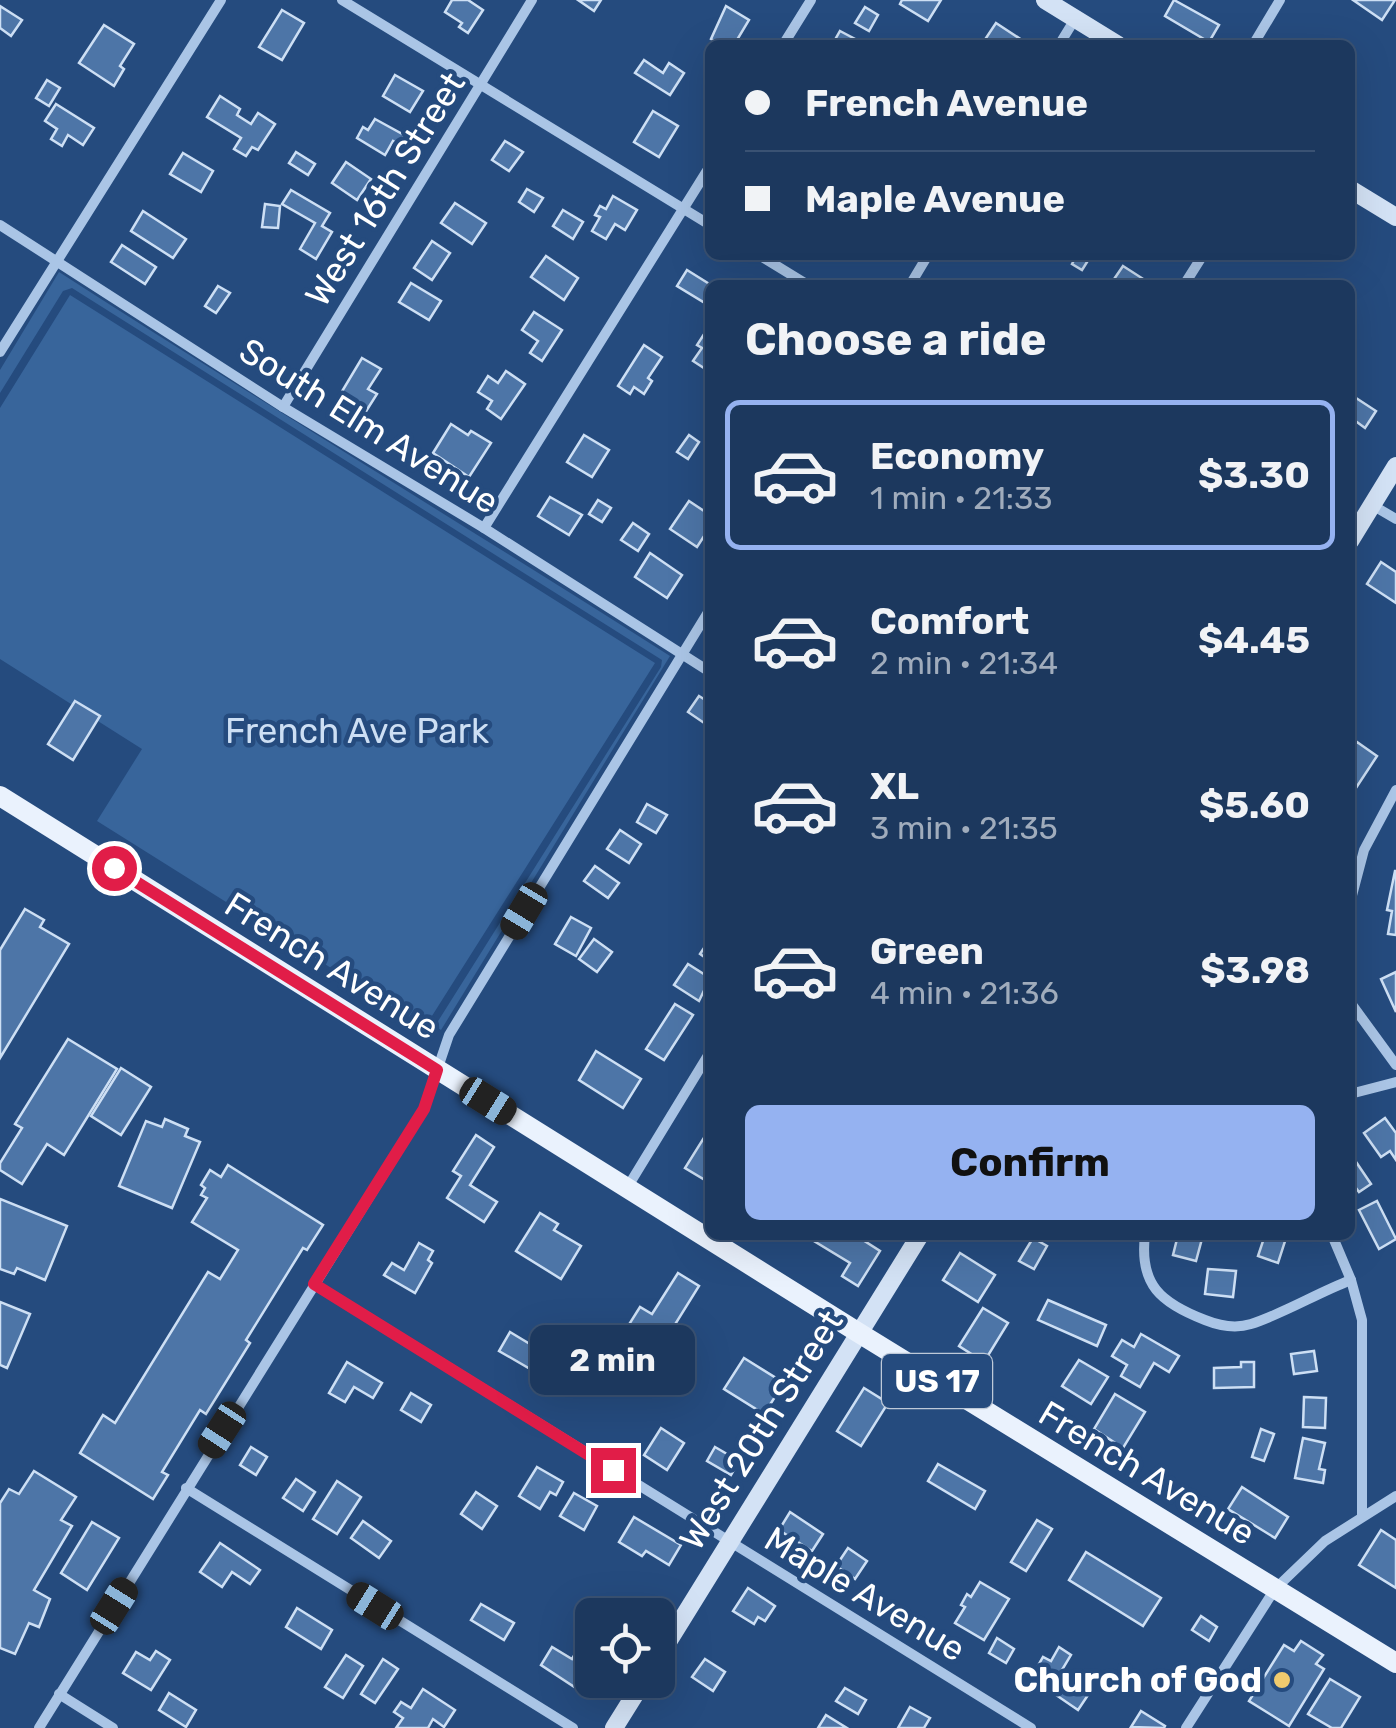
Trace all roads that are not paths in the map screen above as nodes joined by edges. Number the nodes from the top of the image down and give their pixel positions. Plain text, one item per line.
1 (221, 0) edge
2 (342, 0) edge
3 (532, 0) edge
4 (811, 0) edge
5 (1044, 0) edge
6 (1280, 0) edge
7 (1075, 18) junction
8 (787, 40) edge
9 (1061, 40) edge
10 (1110, 40) edge
11 (1256, 40) edge
12 (482, 84) junction
13 (705, 174) edge
14 (1355, 192) edge
15 (684, 209) junction
16 (1396, 217) edge
17 (705, 222) edge
18 (0, 226) edge
19 (55, 260) junction
20 (767, 260) edge
21 (800, 280) edge
22 (0, 352) edge
23 (282, 406) junction
24 (1396, 466) edge
25 (1372, 505) junction
26 (1396, 520) edge
27 (484, 528) junction
28 (1355, 533) edge
29 (705, 617) edge
30 (682, 654) junction
31 (705, 669) edge
32 (1396, 790) edge
33 (0, 796) edge
34 (1355, 884) edge
35 (1355, 1009) edge
36 (705, 1060) edge
37 (1396, 1065) edge
38 (437, 1070) junction
39 (1396, 1082) edge
40 (1355, 1093) edge
41 (626, 1188) junction
42 (705, 1237) edge
43 (710, 1240) edge
44 (917, 1240) edge
45 (1144, 1240) edge
46 (1334, 1240) edge
47 (1351, 1280) junction
48 (314, 1284) junction
49 (859, 1333) junction
50 (186, 1488) junction
51 (1396, 1496) edge
52 (1362, 1515) junction
53 (729, 1543) junction
54 (1275, 1590) junction
55 (675, 1630) edge
56 (1396, 1663) edge
57 (59, 1694) junction
58 (633, 1698) edge
59 (38, 1728) edge
60 (114, 1728) edge
61 (573, 1728) edge
62 (614, 1728) edge
63 (1031, 1728) edge
64 (1186, 1728) edge

1 - 19 street
2 - 12 street
3 - 12 street, West 16th Street
4 - 8 street
5 - 7 street
6 - 11 street
7 - 9 street
7 - 10 street
12 - 15 street
12 - 23 street, West 16th Street
13 - 15 street
14 - 16 street
15 - 17 street
15 - 27 street
18 - 19 street, South Elm Avenue
19 - 22 street
19 - 23 street, South Elm Avenue
20 - 21 street
23 - 27 street, South Elm Avenue
24 - 25 street
25 - 26 street
25 - 28 street
27 - 30 street, South Elm Avenue
29 - 30 street
30 - 31 street, South Elm Avenue
30 - 38 street
32 - 34 street
33 - 38 main road, French Avenue / US 17
35 - 37 street
36 - 41 street
38 - 41 main road, French Avenue / US 17
38 - 48 street
39 - 40 street
41 - 42 main road, French Avenue / US 17
43 - 49 main road, French Avenue / US 17
44 - 49 street, West 20th Street
45 - 47 street
46 - 47 street
47 - 52 street
48 - 50 street
48 - 53 street, Maple Avenue
49 - 53 street, West 20th Street
49 - 54 main road, French Avenue / US 17
50 - 57 street
50 - 61 street
51 - 52 street
52 - 54 street
53 - 55 street, West 20th Street
53 - 63 street, Maple Avenue
54 - 56 main road, French Avenue / US 17
54 - 64 street
57 - 59 street
57 - 60 street
58 - 62 street

